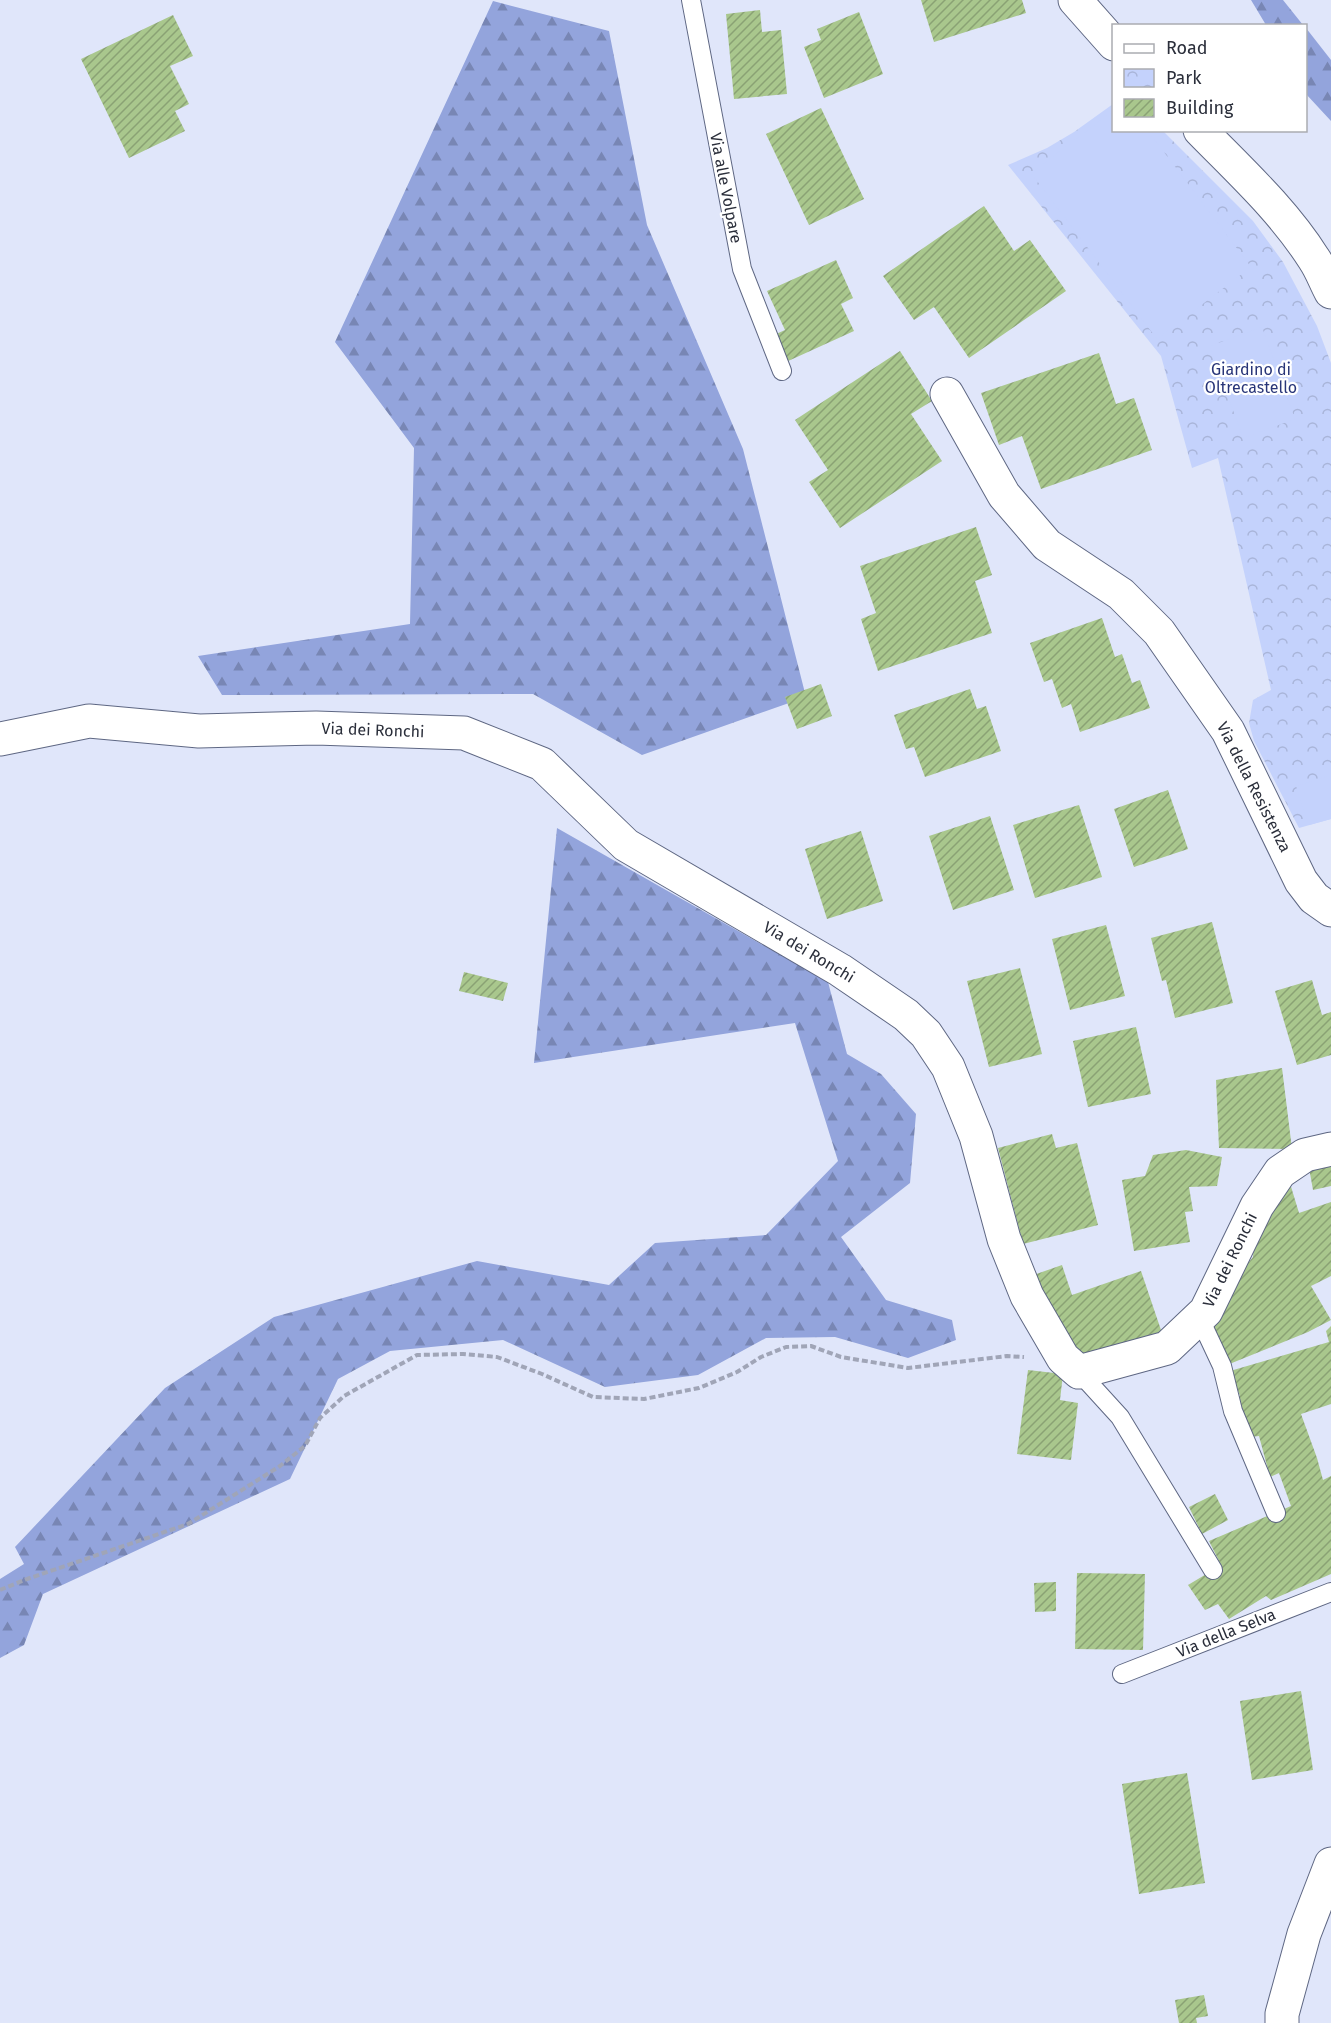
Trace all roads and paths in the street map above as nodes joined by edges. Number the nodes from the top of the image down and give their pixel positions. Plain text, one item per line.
1 (691, 0) edge
2 (1075, 0) edge
3 (1112, 43) edge
4 (1202, 132) edge
5 (1331, 292) edge
6 (782, 371) dead end
7 (947, 394) dead end
8 (0, 739) edge
9 (1331, 910) edge
10 (1331, 1149) edge
11 (1199, 1317) junction
12 (1071, 1365) junction
13 (1276, 1513) dead end
14 (1213, 1570) dead end
15 (0, 1590) edge
16 (1319, 1591) edge
17 (1240, 1613) dead end
18 (1261, 1618) junction
19 (1122, 1674) dead end
20 (1331, 1864) edge
21 (1282, 2023) edge

1 - 6 lane, Via alle Volpare
2 - 3 street
4 - 5 street
7 - 9 street, Via della Resistenza
8 - 12 street, Via dei Ronchi
10 - 11 street, Via dei Ronchi
11 - 12 street, Via dei Ronchi
11 - 13 lane
12 - 14 lane
12 - 15 path
16 - 18 lane, Via della Selva
17 - 18 lane
18 - 19 lane, Via della Selva
20 - 21 street

